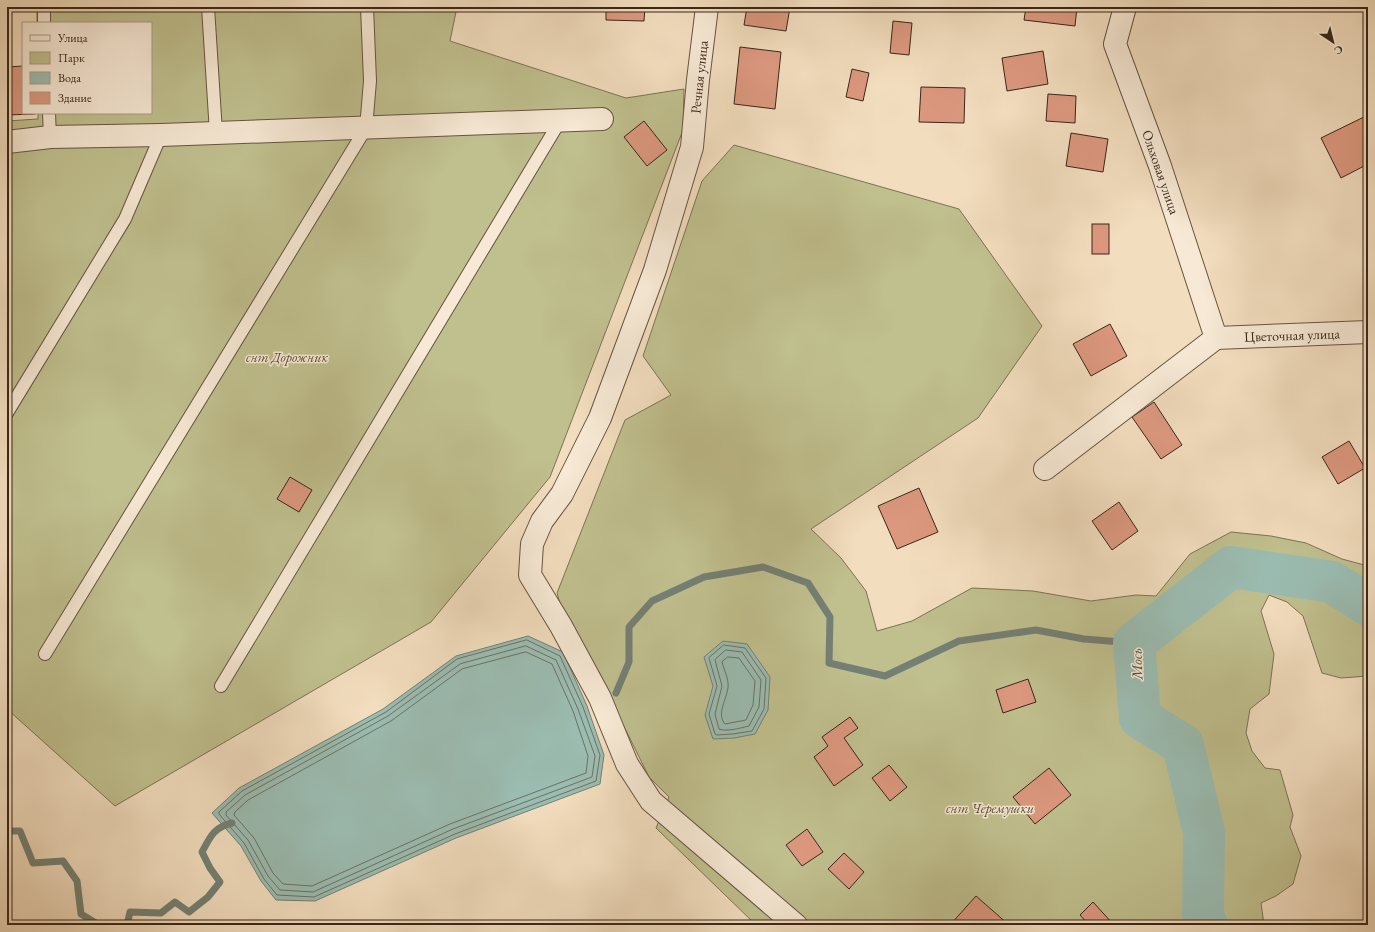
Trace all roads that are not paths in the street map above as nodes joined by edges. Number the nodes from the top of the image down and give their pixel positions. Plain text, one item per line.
1 (44, 7) edge
2 (208, 7) edge
3 (367, 7) edge
4 (707, 7) edge
5 (1125, 7) edge
6 (44, 22) edge
7 (49, 114) edge
8 (602, 119) dead end
9 (560, 121) junction
10 (366, 128) junction
11 (216, 133) junction
12 (161, 135) junction
13 (50, 137) junction
14 (7, 142) edge
15 (1368, 332) edge
16 (1216, 338) junction
17 (7, 413) edge
18 (1045, 469) dead end
19 (45, 654) dead end
20 (221, 686) dead end
21 (796, 925) edge

1 - 6 lane
2 - 11 lane
3 - 10 lane
4 - 21 street, Речная улица
5 - 16 street, Ольховая улица
7 - 13 lane
8 - 9 street
9 - 10 street
9 - 20 lane
10 - 11 street
10 - 19 lane
11 - 12 street
12 - 13 street
12 - 17 lane
13 - 14 street
15 - 16 street, Цветочная улица
16 - 18 street

